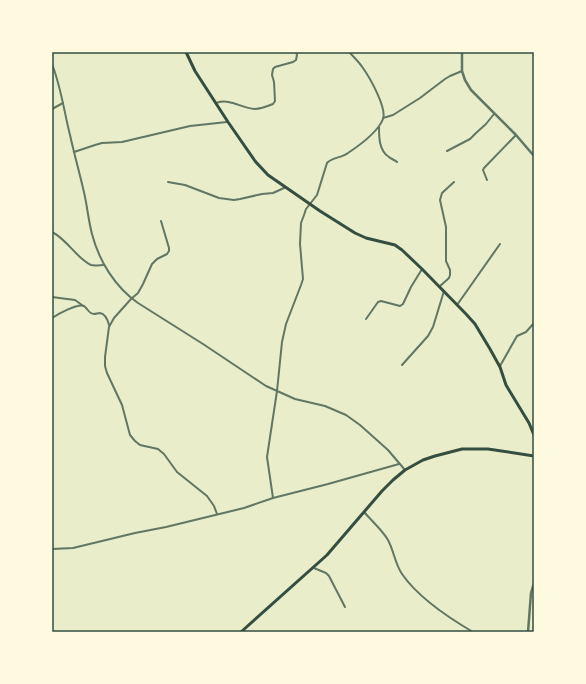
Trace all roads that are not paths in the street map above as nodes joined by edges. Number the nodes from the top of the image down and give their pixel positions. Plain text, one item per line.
1 (186, 52) edge
2 (296, 52) edge
3 (349, 52) edge
4 (462, 52) edge
5 (52, 64) edge
6 (462, 71) junction
7 (63, 103) junction
8 (216, 103) junction
9 (52, 109) edge
10 (494, 114) junction
11 (383, 118) junction
12 (228, 122) junction
13 (379, 126) junction
14 (516, 135) junction
15 (447, 151) dead end
16 (74, 152) junction
17 (534, 156) edge
18 (397, 162) dead end
19 (487, 180) dead end
20 (168, 182) dead end
21 (454, 182) dead end
22 (284, 188) junction
23 (310, 204) junction
24 (161, 221) dead end
25 (52, 232) edge
26 (500, 244) dead end
27 (104, 265) junction
28 (422, 269) junction
29 (439, 287) junction
30 (444, 291) junction
31 (52, 297) edge
32 (131, 299) junction
33 (82, 305) junction
34 (457, 305) junction
35 (52, 318) edge
36 (366, 318) dead end
37 (534, 323) edge
38 (109, 327) junction
39 (402, 366) dead end
40 (500, 367) junction
41 (277, 391) junction
42 (534, 435) edge
43 (534, 456) edge
44 (399, 464) junction
45 (405, 470) junction
46 (272, 498) junction
47 (364, 512) junction
48 (217, 514) junction
49 (52, 549) edge
50 (314, 568) junction
51 (534, 583) edge
52 (345, 607) dead end
53 (241, 632) edge
54 (473, 632) edge
55 (528, 632) edge

1 - 8 main road
2 - 8 street
3 - 11 street
4 - 6 street
5 - 7 street
6 - 10 street
6 - 11 street
7 - 9 street
7 - 16 street
8 - 12 main road
10 - 14 street
10 - 15 street
11 - 13 street
12 - 16 street
12 - 22 main road
13 - 18 street
13 - 23 street
14 - 17 street
14 - 19 street
16 - 27 street
20 - 22 street
21 - 29 street
22 - 23 main road
23 - 28 main road
23 - 41 street
24 - 32 street
25 - 27 street
26 - 34 street
27 - 32 street
28 - 29 main road
28 - 36 street
29 - 30 main road
30 - 34 main road
30 - 39 street
31 - 33 street
32 - 38 street
32 - 41 street
33 - 35 street
33 - 38 street
34 - 40 main road
37 - 40 street
38 - 48 street
40 - 42 main road
41 - 44 street
41 - 46 street
43 - 45 main road
44 - 45 street
44 - 46 street
45 - 47 main road
46 - 48 street
47 - 50 main road
47 - 54 street
48 - 49 street
50 - 52 street
50 - 53 main road
51 - 55 street

